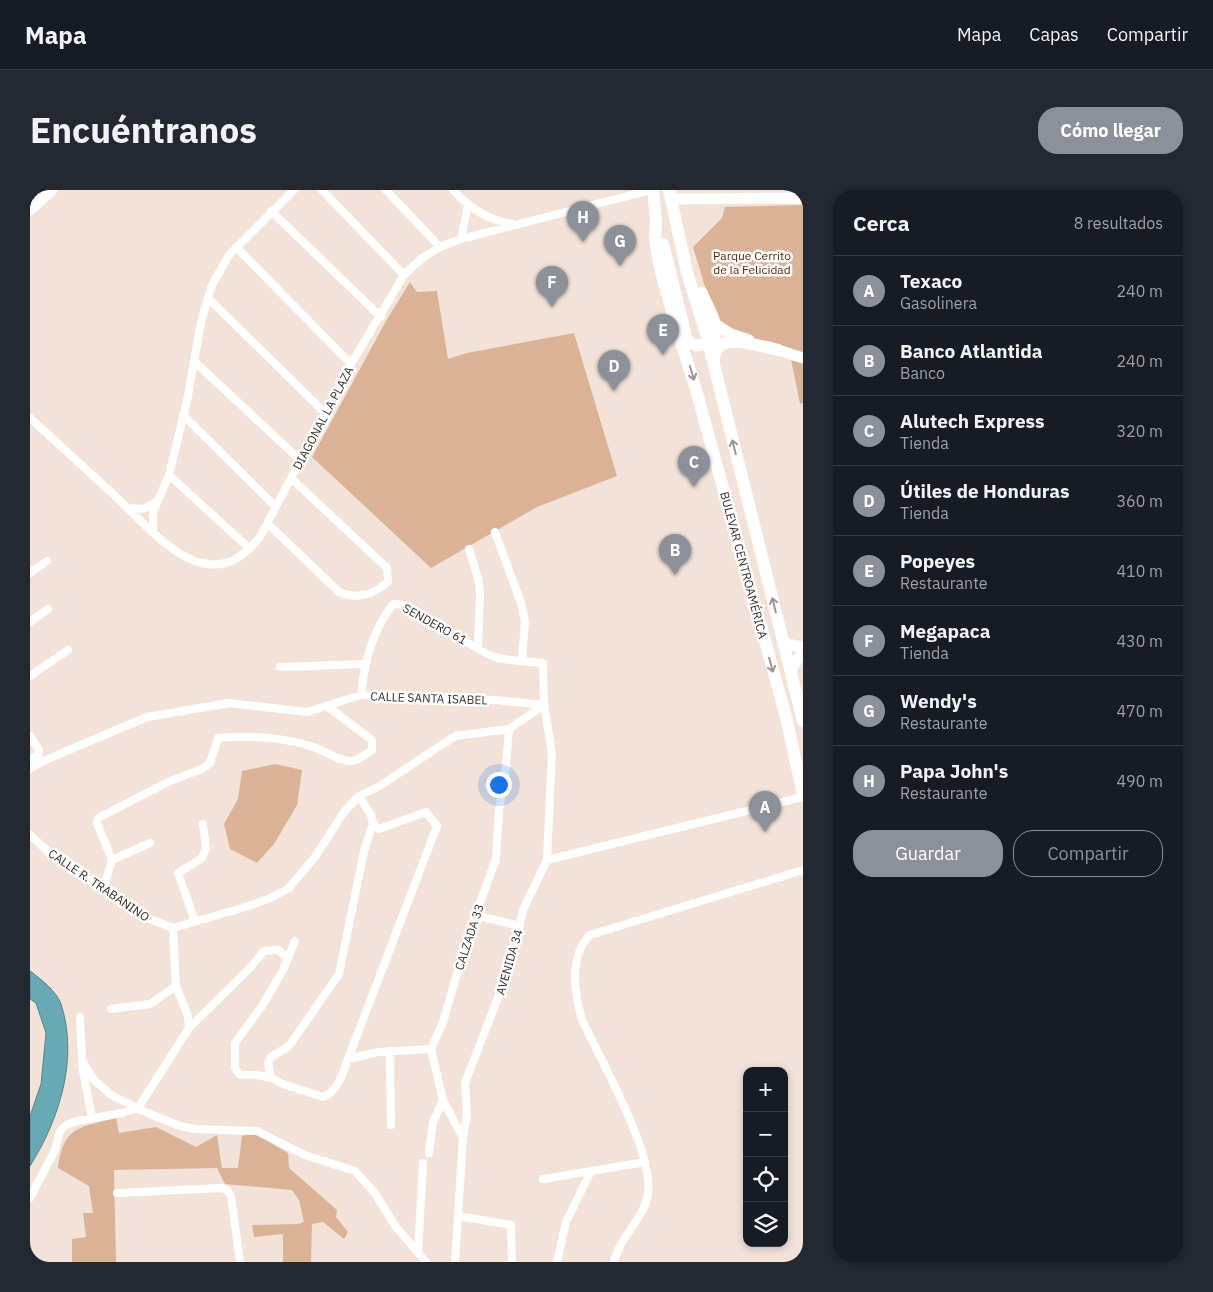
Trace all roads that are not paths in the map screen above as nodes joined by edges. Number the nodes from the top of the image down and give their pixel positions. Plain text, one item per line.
1 (294, 190) edge
2 (322, 190) edge
3 (386, 190) edge
4 (453, 190) edge
5 (652, 190) edge
6 (49, 191) edge
7 (670, 194) edge
8 (803, 198) edge
9 (468, 205) junction
10 (30, 210) edge
11 (271, 211) junction
12 (675, 218) junction
13 (656, 221) junction
14 (517, 225) junction
15 (461, 239) junction
16 (440, 247) junction
17 (236, 248) junction
18 (404, 275) junction
19 (208, 298) junction
20 (381, 317) junction
21 (715, 332) junction
22 (778, 350) junction
23 (803, 358) edge
24 (195, 362) junction
25 (351, 364) junction
26 (717, 380) junction
27 (325, 413) junction
28 (183, 415) junction
29 (30, 418) edge
30 (301, 461) junction
31 (169, 475) junction
32 (292, 479) junction
33 (156, 502) junction
34 (276, 507) junction
35 (128, 508) junction
36 (268, 524) junction
37 (153, 532) junction
38 (495, 532) dead end
39 (250, 549) junction
40 (470, 549) dead end
41 (47, 561) dead end
42 (30, 573) edge
43 (48, 609) dead end
44 (30, 622) edge
45 (782, 638) junction
46 (803, 647) edge
47 (478, 648) junction
48 (68, 650) dead end
49 (803, 652) edge
50 (522, 660) junction
51 (543, 663) joint
52 (364, 664) junction
53 (280, 667) dead end
54 (791, 674) junction
55 (30, 676) edge
56 (361, 695) junction
57 (544, 706) junction
58 (328, 707) junction
59 (803, 721) edge
60 (509, 728) junction
61 (30, 736) edge
62 (30, 759) edge
63 (30, 769) edge
64 (800, 772) edge
65 (803, 793) edge
66 (359, 796) junction
67 (203, 824) dead end
68 (373, 824) junction
69 (30, 835) edge
70 (150, 843) dead end
71 (112, 860) junction
72 (547, 860) junction
73 (803, 870) edge
74 (104, 887) junction
75 (475, 915) junction
76 (195, 921) junction
77 (520, 926) junction
78 (173, 928) junction
79 (295, 941) dead end
80 (287, 958) junction
81 (176, 986) junction
82 (111, 1010) dead end
83 (80, 1017) dead end
84 (189, 1028) junction
85 (431, 1050) junction
86 (390, 1051) junction
87 (348, 1059) junction
88 (82, 1060) junction
89 (271, 1078) junction
90 (443, 1100) junction
91 (138, 1108) junction
92 (92, 1119) junction
93 (390, 1125) dead end
94 (463, 1138) junction
95 (429, 1153) dead end
96 (645, 1162) junction
97 (423, 1163) dead end
98 (591, 1171) junction
99 (543, 1179) dead end
100 (117, 1193) dead end
101 (30, 1198) edge
102 (458, 1216) junction
103 (418, 1252) junction
104 (240, 1262) edge
105 (426, 1262) edge
106 (455, 1262) edge
107 (512, 1262) edge
108 (557, 1262) edge
109 (614, 1262) edge

1 - 11 street
2 - 18 street
3 - 16 street
4 - 9 street
5 - 13 main road, BULEVAR CENTROAMÉRICA
5 - 14 street, DIAGONAL LA PLAZA
6 - 10 street
7 - 8 street
7 - 12 main road, BULEVAR CENTROAMÉRICA
9 - 14 street
9 - 15 street
11 - 17 street
11 - 20 street
12 - 21 main road
12 - 26 main road, BULEVAR CENTROAMÉRICA
13 - 21 main road
13 -> 64 main road, BULEVAR CENTROAMÉRICA
14 - 15 street, DIAGONAL LA PLAZA
15 - 16 street, DIAGONAL LA PLAZA
16 - 18 street, DIAGONAL LA PLAZA
17 - 19 street
17 - 25 street
18 - 20 street, DIAGONAL LA PLAZA
19 - 24 street
19 - 27 street
20 - 25 street, DIAGONAL LA PLAZA
21 - 22 street
22 - 23 street
22 - 26 main road
24 - 28 street
24 - 30 street
25 - 27 street, DIAGONAL LA PLAZA
45 -> 26 main road, BULEVAR CENTROAMÉRICA
27 - 30 street, DIAGONAL LA PLAZA
28 - 31 street
28 - 34 street
29 - 35 street, DIAGONAL LA PLAZA
30 - 32 street, DIAGONAL LA PLAZA
31 - 33 street
31 - 39 street
32 - 34 street, DIAGONAL LA PLAZA
32 - 36 street
33 - 35 street
33 - 37 street
34 - 36 street, DIAGONAL LA PLAZA
35 - 37 street, DIAGONAL LA PLAZA
36 - 39 street, DIAGONAL LA PLAZA
37 - 39 street, DIAGONAL LA PLAZA
38 - 50 street
40 - 47 street
41 - 42 street
43 - 44 street
45 - 46 street
45 - 54 main road, BULEVAR CENTROAMÉRICA
47 - 50 street, SENDERO 61
47 - 52 street, SENDERO 61
48 - 55 street
49 - 54 street
50 - 51 street, SENDERO 61
51 - 57 street, AVENIDA 34
52 - 53 street
52 - 56 street, SENDERO 61
54 - 59 main road, BULEVAR CENTROAMÉRICA
56 - 57 street, CALLE SANTA ISABEL
56 - 58 street, CALLE SANTA ISABEL
57 - 60 street
57 - 72 street, AVENIDA 34
58 - 63 street, CALLE SANTA ISABEL
58 - 71 street
60 - 66 street
60 - 75 street, CALZADA 33
61 - 62 street
64 - 65 main road, BULEVAR CENTROAMÉRICA
65 - 72 street
66 - 68 street
66 - 76 street
67 - 76 street
68 - 87 street
68 - 89 street
69 - 74 street, CALLE R. TRABANINO
70 - 71 street
71 - 74 street
72 - 77 street, AVENIDA 34
73 - 96 street
74 - 78 street, CALLE R. TRABANINO
75 - 77 street
75 - 85 street, CALZADA 33
76 - 78 street
77 - 94 street, AVENIDA 34
78 - 81 street
79 - 80 street
80 - 84 street
80 - 89 street
81 - 82 street
81 - 84 street
83 - 88 street
84 - 91 street
85 - 86 street
85 - 90 street
86 - 87 street
86 - 93 street
87 - 89 street
88 - 91 street
88 - 92 street
90 - 94 street
90 - 95 street
91 - 92 street
91 - 103 street
92 - 101 street
94 - 102 street, AVENIDA 34
96 - 98 street
96 - 109 street
97 - 103 street
98 - 99 street
98 - 108 street
100 - 104 street
102 - 106 street, AVENIDA 34
102 - 107 street
103 - 105 street

